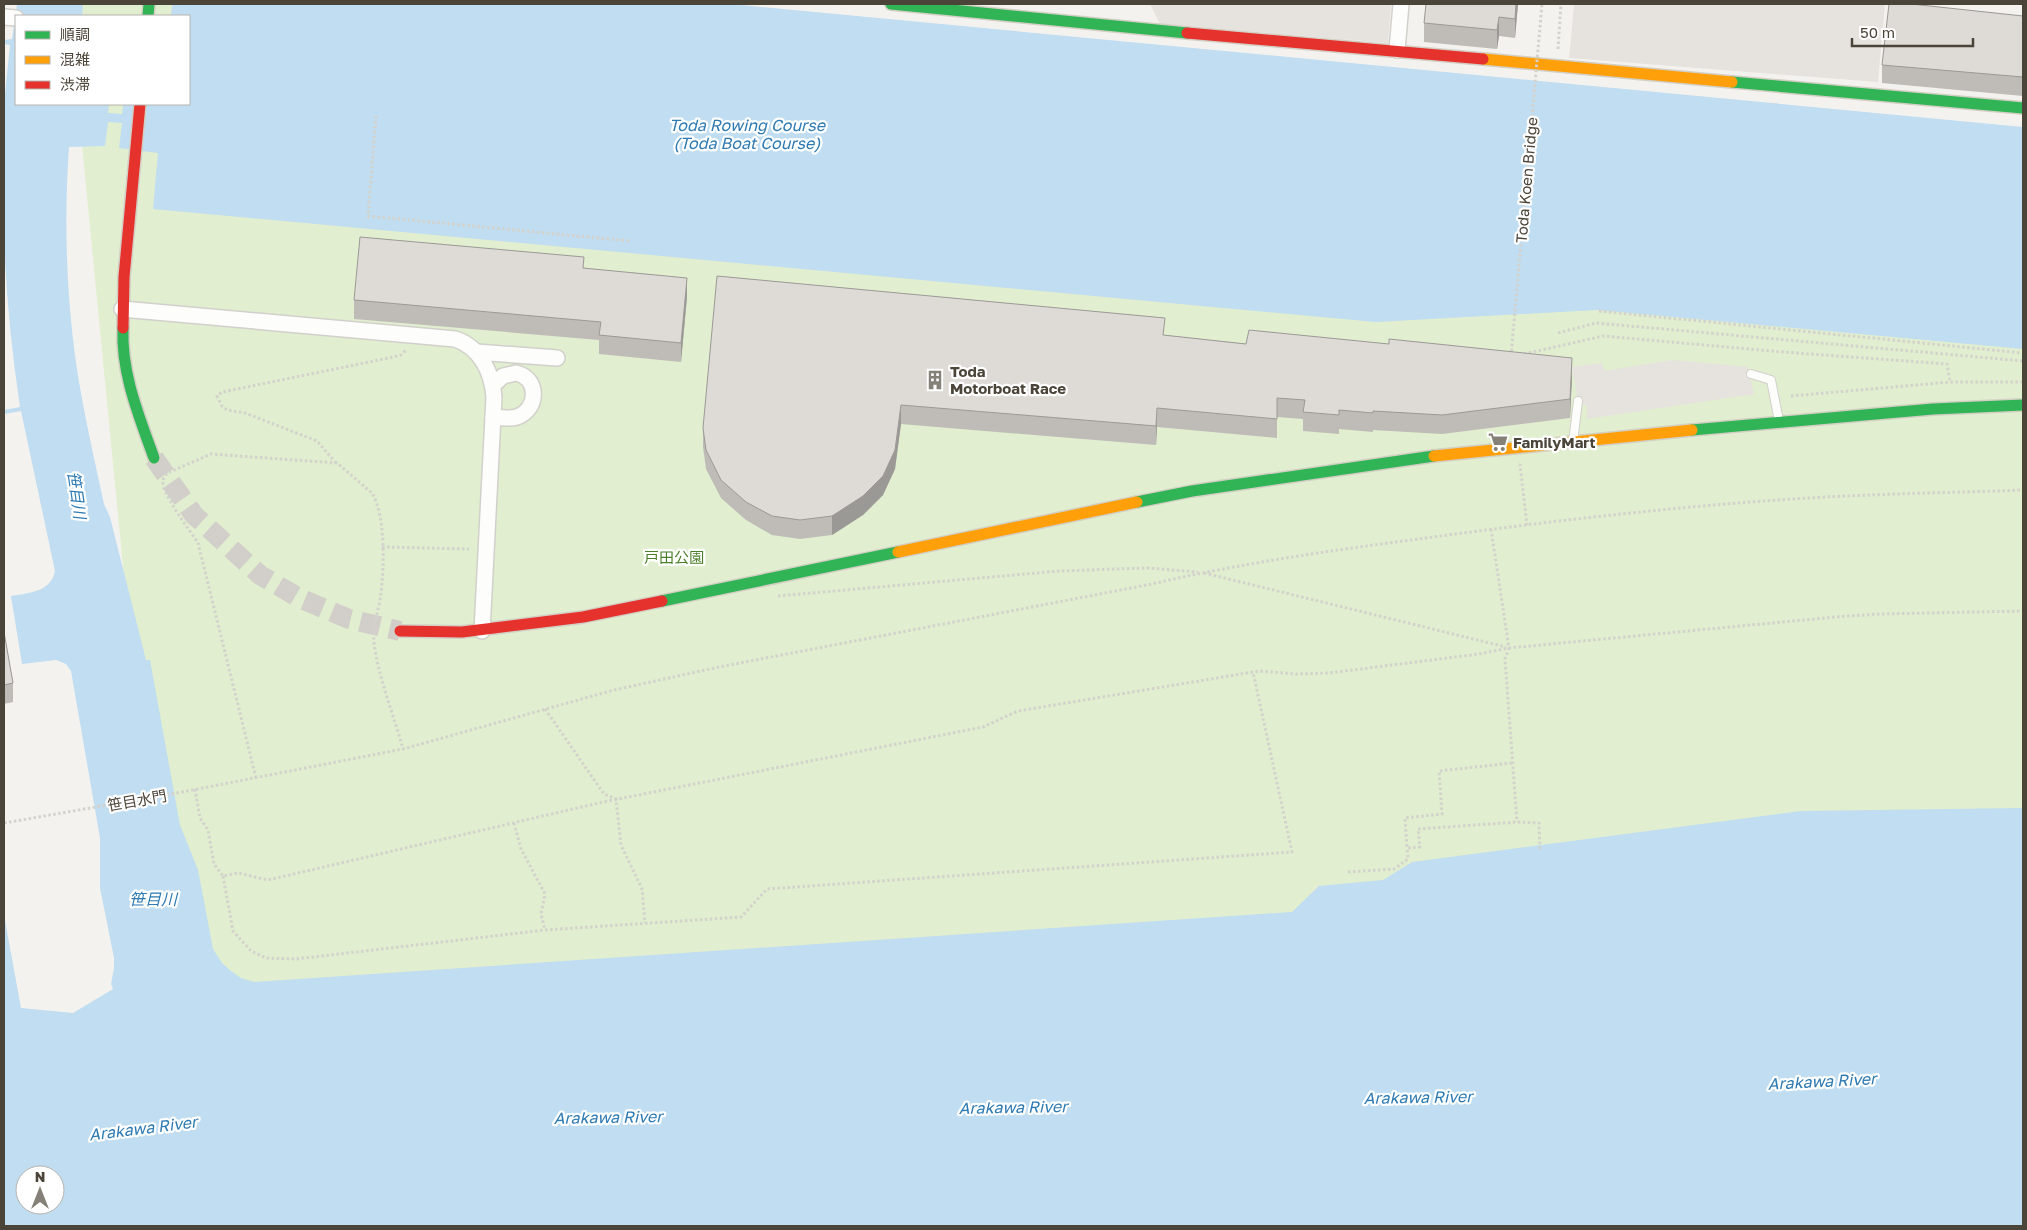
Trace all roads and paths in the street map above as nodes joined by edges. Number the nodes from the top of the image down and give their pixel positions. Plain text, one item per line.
1 (891, 4) edge
2 (1400, 4) edge
3 (1542, 4) edge
4 (1561, 4) edge
5 (1396, 50) junction
6 (1557, 65) junction
7 (140, 105) edge
8 (2023, 108) edge
9 (376, 116) dead end
10 (630, 241) dead end
11 (122, 309) junction
12 (1599, 310) dead end
13 (1558, 333) dead end
14 (411, 335) junction
15 (476, 352) junction
16 (2023, 353) edge
17 (557, 358) dead end
18 (2023, 361) edge
19 (1751, 374) dead end
20 (1950, 382) junction
21 (2023, 382) edge
22 (493, 386) junction
23 (1791, 396) dead end
24 (1578, 401) dead end
25 (2023, 406) edge
26 (493, 417) junction
27 (1779, 421) junction
28 (1573, 442) junction
29 (154, 458) tunnel mouth
30 (1528, 462) dead end
31 (336, 463) junction
32 (2023, 490) edge
33 (1527, 524) junction
34 (1491, 529) junction
35 (382, 546) junction
36 (469, 550) dead end
37 (1202, 572) junction
38 (777, 596) dead end
39 (2023, 611) edge
40 (482, 630) junction
41 (400, 631) tunnel mouth
42 (1509, 648) junction
43 (1253, 672) junction
44 (545, 709) junction
45 (404, 749) junction
46 (1512, 763) junction
47 (256, 778) junction
48 (195, 790) junction
49 (616, 799) junction
50 (1516, 822) junction
51 (4, 823) edge
52 (514, 823) junction
53 (1408, 848) junction
54 (1540, 850) dead end
55 (1348, 872) dead end
56 (223, 876) junction
57 (645, 923) junction
58 (545, 930) junction

1 - 5 street
2 - 5 street
3 - 20 path, Toda Koen Bridge, bridge
4 - 6 path
5 - 6 street
6 - 8 street
7 - 11 street
9 - 10 path
11 - 14 street
11 - 29 street
12 - 16 path
13 - 18 path
14 - 15 street
14 - 31 path
15 - 17 street
15 - 22 street
19 - 27 lane
20 - 21 path
20 - 23 path
22 - 26 street
22 - 26 street
24 - 28 lane
25 - 27 street
26 - 40 street
27 - 28 street
28 - 40 street
30 - 33 path
31 - 35 path
31 - 47 path
32 - 33 path
33 - 34 path
34 - 37 path
34 - 42 path
35 - 36 path
35 - 45 path
37 - 38 path
37 - 42 path
37 - 44 path, 笹目水門
39 - 42 path
40 - 41 street
42 - 43 path
42 - 46 path
43 - 49 path
43 - 57 path
44 - 45 path, 笹目水門
44 - 49 path
45 - 47 path, 笹目水門
46 - 50 path
46 - 53 path
47 - 48 path, 笹目水門
48 - 51 path, 笹目水門
48 - 56 path
49 - 52 path
49 - 57 path
50 - 53 path
50 - 54 path
52 - 56 path
52 - 58 path
53 - 55 path
56 - 58 path
57 - 58 path

